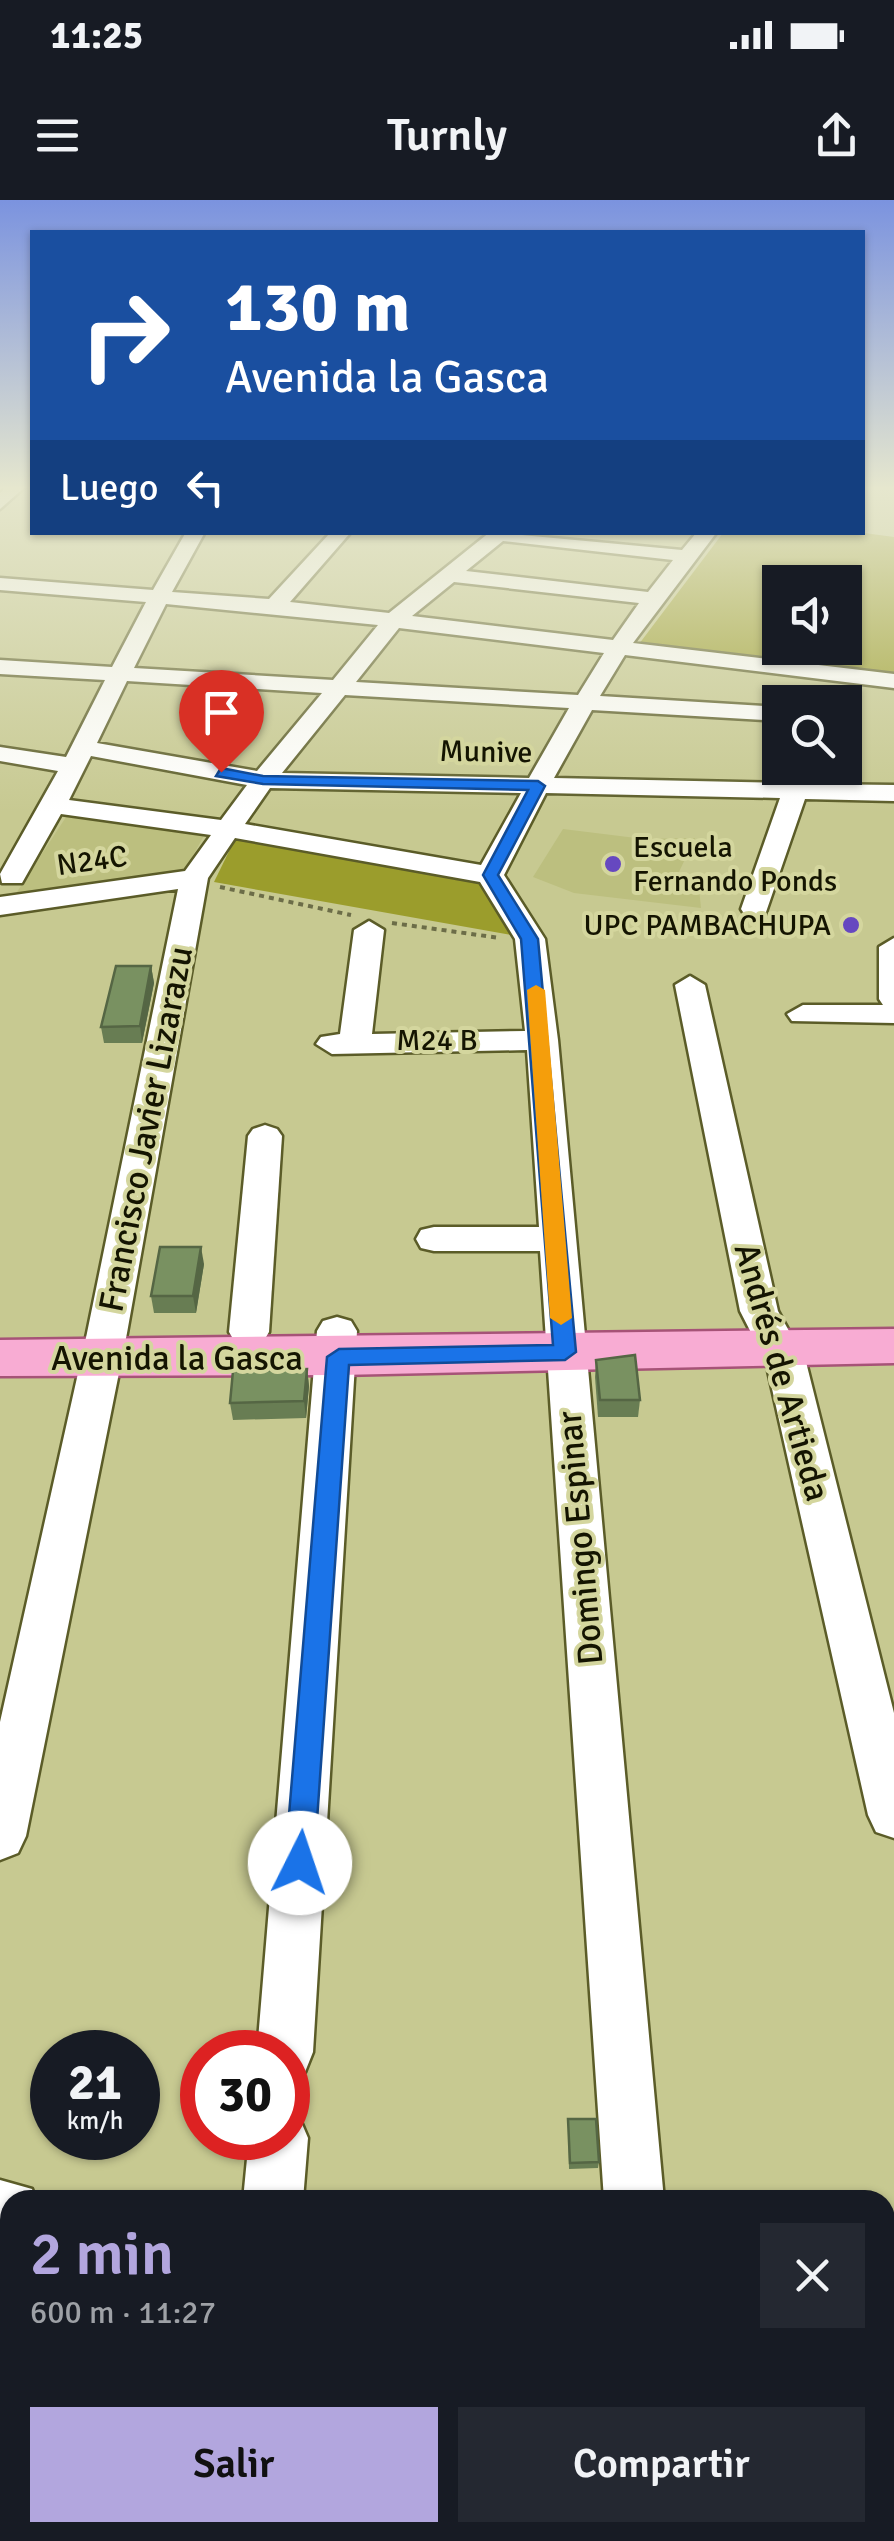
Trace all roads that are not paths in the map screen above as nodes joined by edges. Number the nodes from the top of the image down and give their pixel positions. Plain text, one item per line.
1 (158, 595) edge
2 (161, 595) edge
3 (284, 595) edge
4 (428, 595) edge
5 (624, 595) edge
6 (660, 595) edge
7 (657, 599) junction
8 (274, 606) junction
9 (394, 620) junction
10 (620, 649) junction
11 (0, 667) edge
12 (831, 674) junction
13 (116, 675) junction
14 (894, 682) edge
15 (828, 685) edge
16 (335, 688) junction
17 (584, 702) junction
18 (762, 713) edge
19 (0, 754) edge
20 (75, 756) junction
21 (263, 780) junction
22 (762, 781) edge
23 (797, 785) edge
24 (836, 785) edge
25 (538, 786) junction
26 (894, 793) edge
27 (56, 806) junction
28 (229, 829) junction
29 (490, 875) junction
30 (12, 877) dead end
31 (194, 878) junction
32 (0, 906) edge
33 (755, 908) dead end
34 (368, 930) dead end
35 (894, 947) edge
36 (690, 985) dead end
37 (894, 998) edge
38 (803, 1014) dead end
39 (894, 1014) edge
40 (542, 1040) junction
41 (265, 1136) dead end
42 (434, 1239) dead end
43 (555, 1239) junction
44 (894, 1324) edge
45 (249, 1332) junction
46 (0, 1334) edge
47 (772, 1335) junction
48 (563, 1340) junction
49 (338, 1344) junction
50 (105, 1345) junction
51 (894, 1346) edge
52 (0, 1358) edge
53 (894, 1815) edge
54 (0, 1836) edge
55 (287, 2030) edge
56 (277, 2160) edge
57 (275, 2190) edge
58 (633, 2190) edge

1 - 13 street
2 - 8 street
3 - 8 street
4 - 9 street, Francisco Javier Lizarazu
5 - 7 street
6 - 7 street
7 - 10 street
8 - 9 street
9 - 10 street
9 - 16 street, Francisco Javier Lizarazu
10 - 12 street
10 - 17 street
11 - 13 street
12 - 14 street
12 - 15 street
13 - 16 street
13 - 20 street
16 - 17 street
16 - 21 street, Francisco Javier Lizarazu
17 - 18 street
17 - 25 street
19 - 20 street, Munive
20 - 21 street, Munive
20 - 27 street
21 - 25 street, Munive
21 - 28 street, Francisco Javier Lizarazu
22 - 25 street, Munive
23 - 33 street
24 - 26 street, Munive
25 - 29 street
27 - 28 street
27 - 30 street
28 - 29 street
28 - 31 street, Francisco Javier Lizarazu
29 - 40 street, Domingo Espinar
31 - 32 street, N24C
31 - 50 street, Francisco Javier Lizarazu
34 - 40 street, M24 B
35 - 37 street
36 - 47 street, Andrés de Artieda
38 - 39 street
40 - 43 street, Domingo Espinar
41 - 45 street
42 - 43 street
43 - 48 street, Domingo Espinar
44 - 47 main road, Avenida la Gasca
45 - 49 main road, Avenida la Gasca
45 - 50 main road, Avenida la Gasca
46 - 50 main road, Avenida la Gasca
47 - 48 main road, Avenida la Gasca
47 - 51 main road, Avenida la Gasca
47 - 53 street, Andrés de Artieda
48 - 49 main road, Avenida la Gasca
48 - 58 street, Domingo Espinar
49 - 50 main road, Avenida la Gasca
49 - 55 street
50 - 52 main road, Avenida la Gasca
50 - 54 street, Francisco Javier Lizarazu
56 - 57 street

